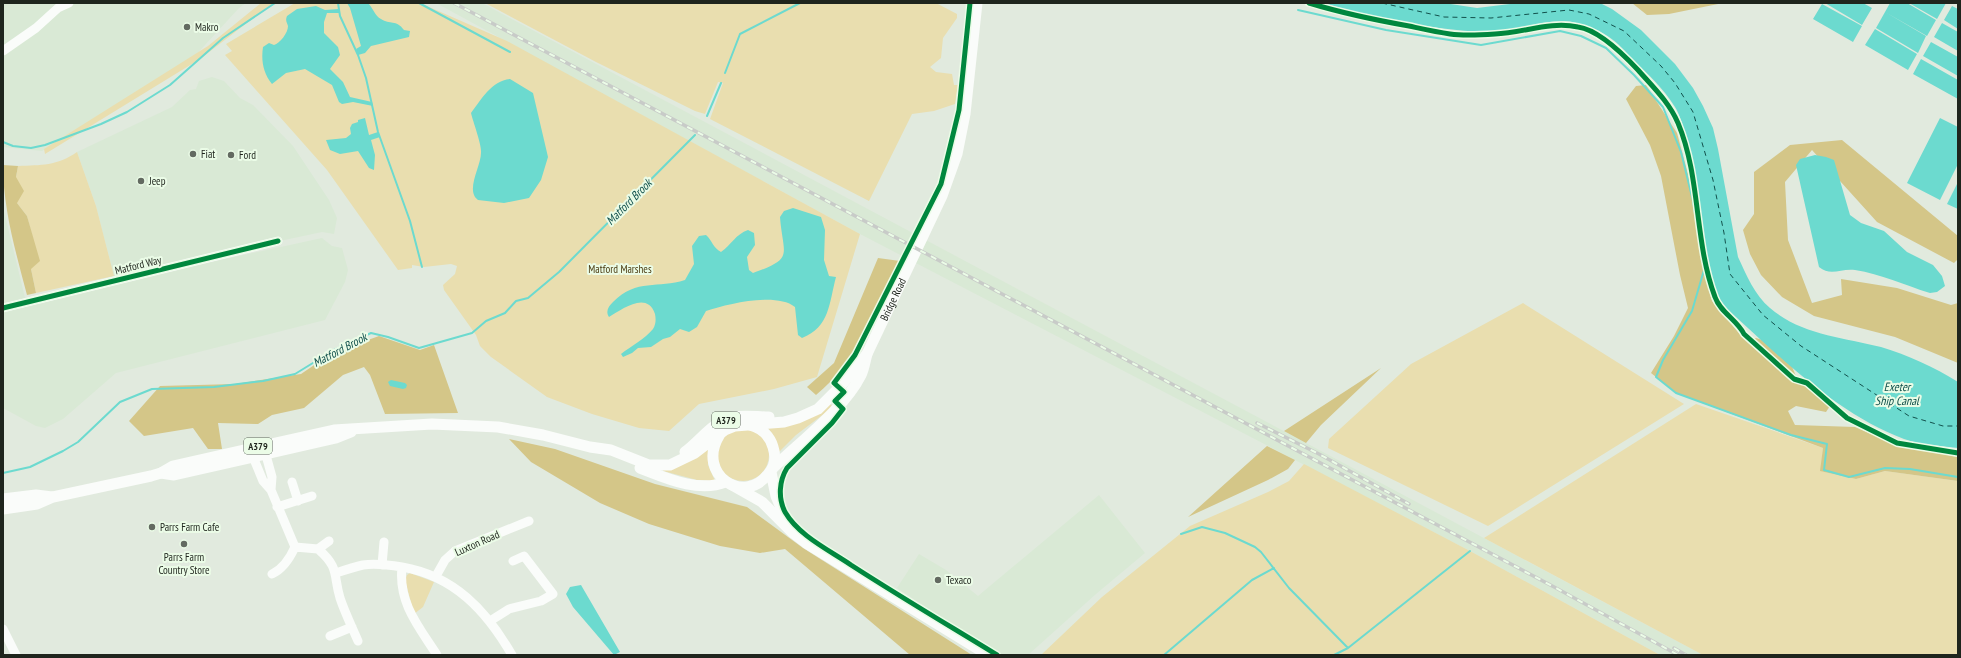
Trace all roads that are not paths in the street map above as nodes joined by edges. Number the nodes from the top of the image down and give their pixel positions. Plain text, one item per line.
1 (70, 3) edge
2 (978, 5) edge
3 (60, 6) edge
4 (3, 51) edge
5 (278, 241) dead end
6 (3, 308) edge
7 (867, 354) junction
8 (828, 398) junction
9 (745, 425) junction
10 (719, 436) junction
11 (590, 447) junction
12 (264, 449) junction
13 (251, 452) junction
14 (632, 458) junction
15 (772, 470) junction
16 (292, 482) dead end
17 (729, 484) junction
18 (271, 490) junction
19 (312, 496) dead end
20 (53, 497) junction
21 (3, 499) edge
22 (298, 501) junction
23 (277, 507) junction
24 (3, 509) edge
25 (529, 521) dead end
26 (793, 533) junction
27 (329, 541) dead end
28 (384, 542) dead end
29 (295, 548) junction
30 (318, 549) junction
31 (513, 561) dead end
32 (382, 565) junction
33 (402, 567) junction
34 (336, 573) junction
35 (272, 574) dead end
36 (436, 576) junction
37 (490, 621) junction
38 (352, 627) junction
39 (3, 629) edge
40 (330, 636) dead end
41 (358, 641) dead end
42 (16, 655) edge
43 (438, 655) edge
44 (512, 655) edge
45 (988, 655) edge

1 - 3 street
2 - 7 main road, Bridge Road / A379
3 - 4 street
5 - 6 street, Matford Way
7 - 8 main road, A379
7 - 15 main road, Bridge Road / A379
8 - 9 main road, A379
8 - 14 main road, A379
9 - 10 main road, A379
9 - 15 main road, A379
10 - 14 main road, A379
10 - 17 main road, A379
11 - 12 main road, A379
11 - 14 main road, A379
11 - 17 main road, A379
12 - 13 main road, A379
12 - 18 street
13 - 18 street
13 - 20 main road, A379
15 - 17 main road, A379
15 - 26 main road, A379
16 - 22 street
17 - 26 main road, A379
18 - 23 street
19 - 22 street
20 - 21 main road, A379
20 - 24 main road, A379
22 - 23 street
23 - 29 street
25 - 36 street, Luxton Road
26 - 45 main road, A379
27 - 30 street
28 - 32 street
29 - 30 street
29 - 35 street
30 - 34 street
31 - 37 street
32 - 33 street
32 - 34 street
33 - 36 street
33 - 43 street
34 - 38 street
36 - 37 street
37 - 44 street
38 - 40 street
38 - 41 street
39 - 42 street

